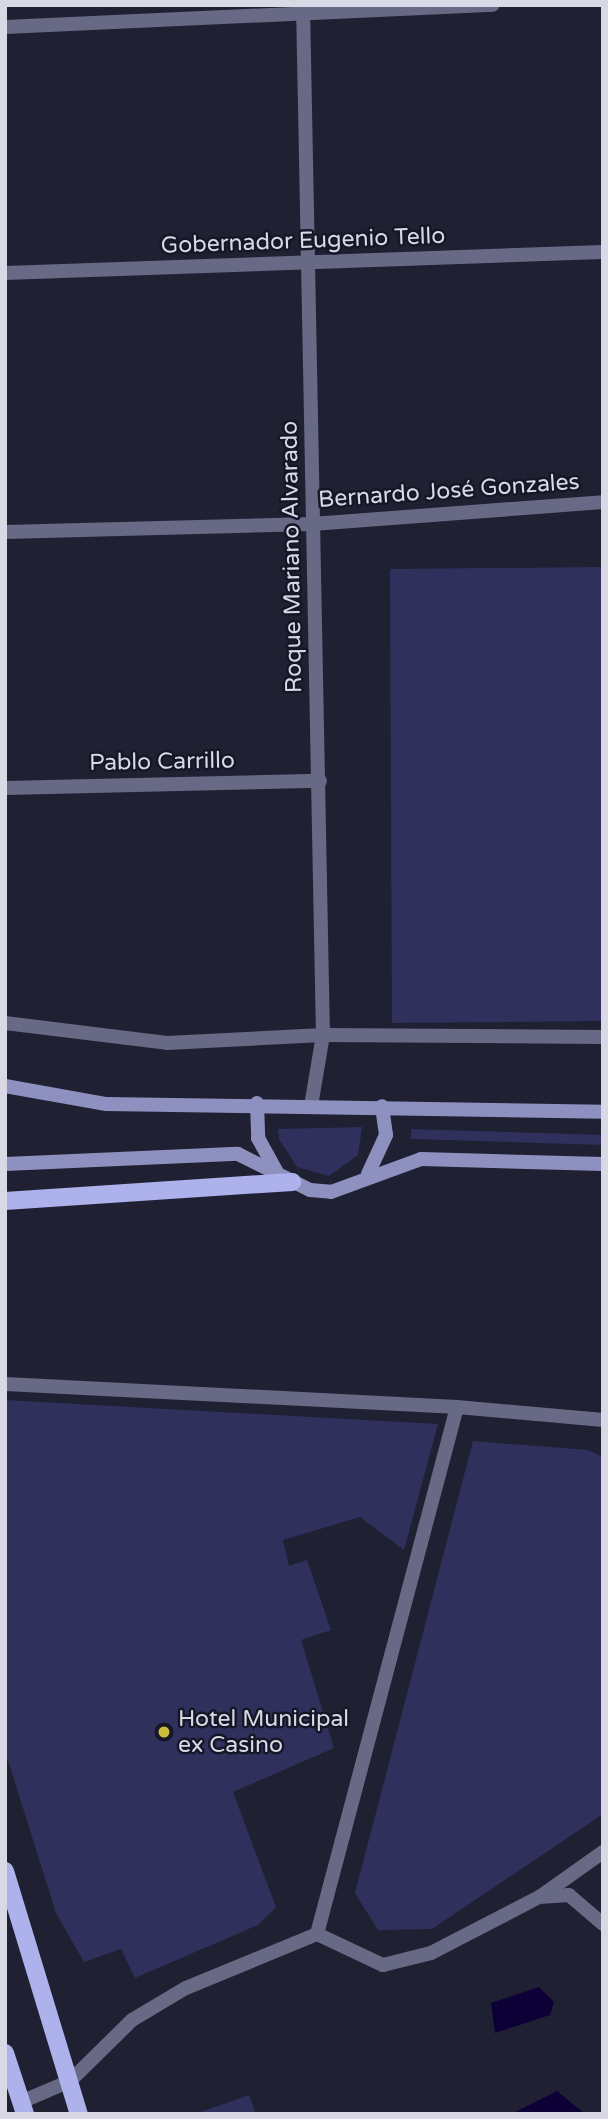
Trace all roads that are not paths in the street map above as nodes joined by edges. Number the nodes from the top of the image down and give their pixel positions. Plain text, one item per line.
1 (493, 5) edge
2 (303, 10) edge
3 (5, 26) edge
4 (603, 252) edge
5 (311, 265) junction
6 (5, 273) edge
7 (603, 502) edge
8 (312, 524) junction
9 (5, 531) edge
10 (320, 781) junction
11 (5, 788) edge
12 (5, 1023) edge
13 (323, 1035) junction
14 (603, 1037) edge
15 (5, 1086) edge
16 (257, 1103) junction
17 (311, 1106) junction
18 (382, 1106) junction
19 (603, 1112) edge
20 (5, 1164) edge
21 (603, 1164) edge
22 (276, 1170) junction
23 (368, 1174) junction
24 (292, 1182) junction
25 (5, 1201) edge
26 (5, 1384) edge
27 (457, 1407) junction
28 (603, 1420) edge
29 (603, 1852) edge
30 (5, 1871) edge
31 (539, 1897) junction
32 (603, 1924) edge
33 (317, 1934) junction
34 (5, 2053) edge
35 (69, 2081) junction
36 (23, 2108) edge
37 (79, 2114) edge

1 - 2 street
2 - 3 street
2 - 5 street, Roque Mariano Alvarado
4 - 5 street, Gobernador Eugenio Tello
5 - 6 street, Gobernador Eugenio Tello
5 - 8 street, Roque Mariano Alvarado
7 - 8 street, Bernardo José Gonzales
8 - 9 street, Bernardo José Gonzales
8 - 10 street, Roque Mariano Alvarado
10 - 11 street, Pablo Carrillo
10 - 13 street, Roque Mariano Alvarado
12 - 13 street
13 - 14 street
13 - 17 street, Roque Mariano Alvarado
15 - 16 main road
16 - 17 main road
16 - 22 main road
17 - 18 main road
18 - 19 main road
18 - 23 main road
20 - 22 main road
21 - 23 main road
22 - 24 main road
23 - 24 main road
24 - 25 main road
26 - 27 street
27 - 28 street
27 - 33 street
29 - 31 street
30 - 35 main road
31 - 32 street
31 - 33 street
33 - 35 street
34 - 36 main road
35 - 36 street
35 - 37 main road

